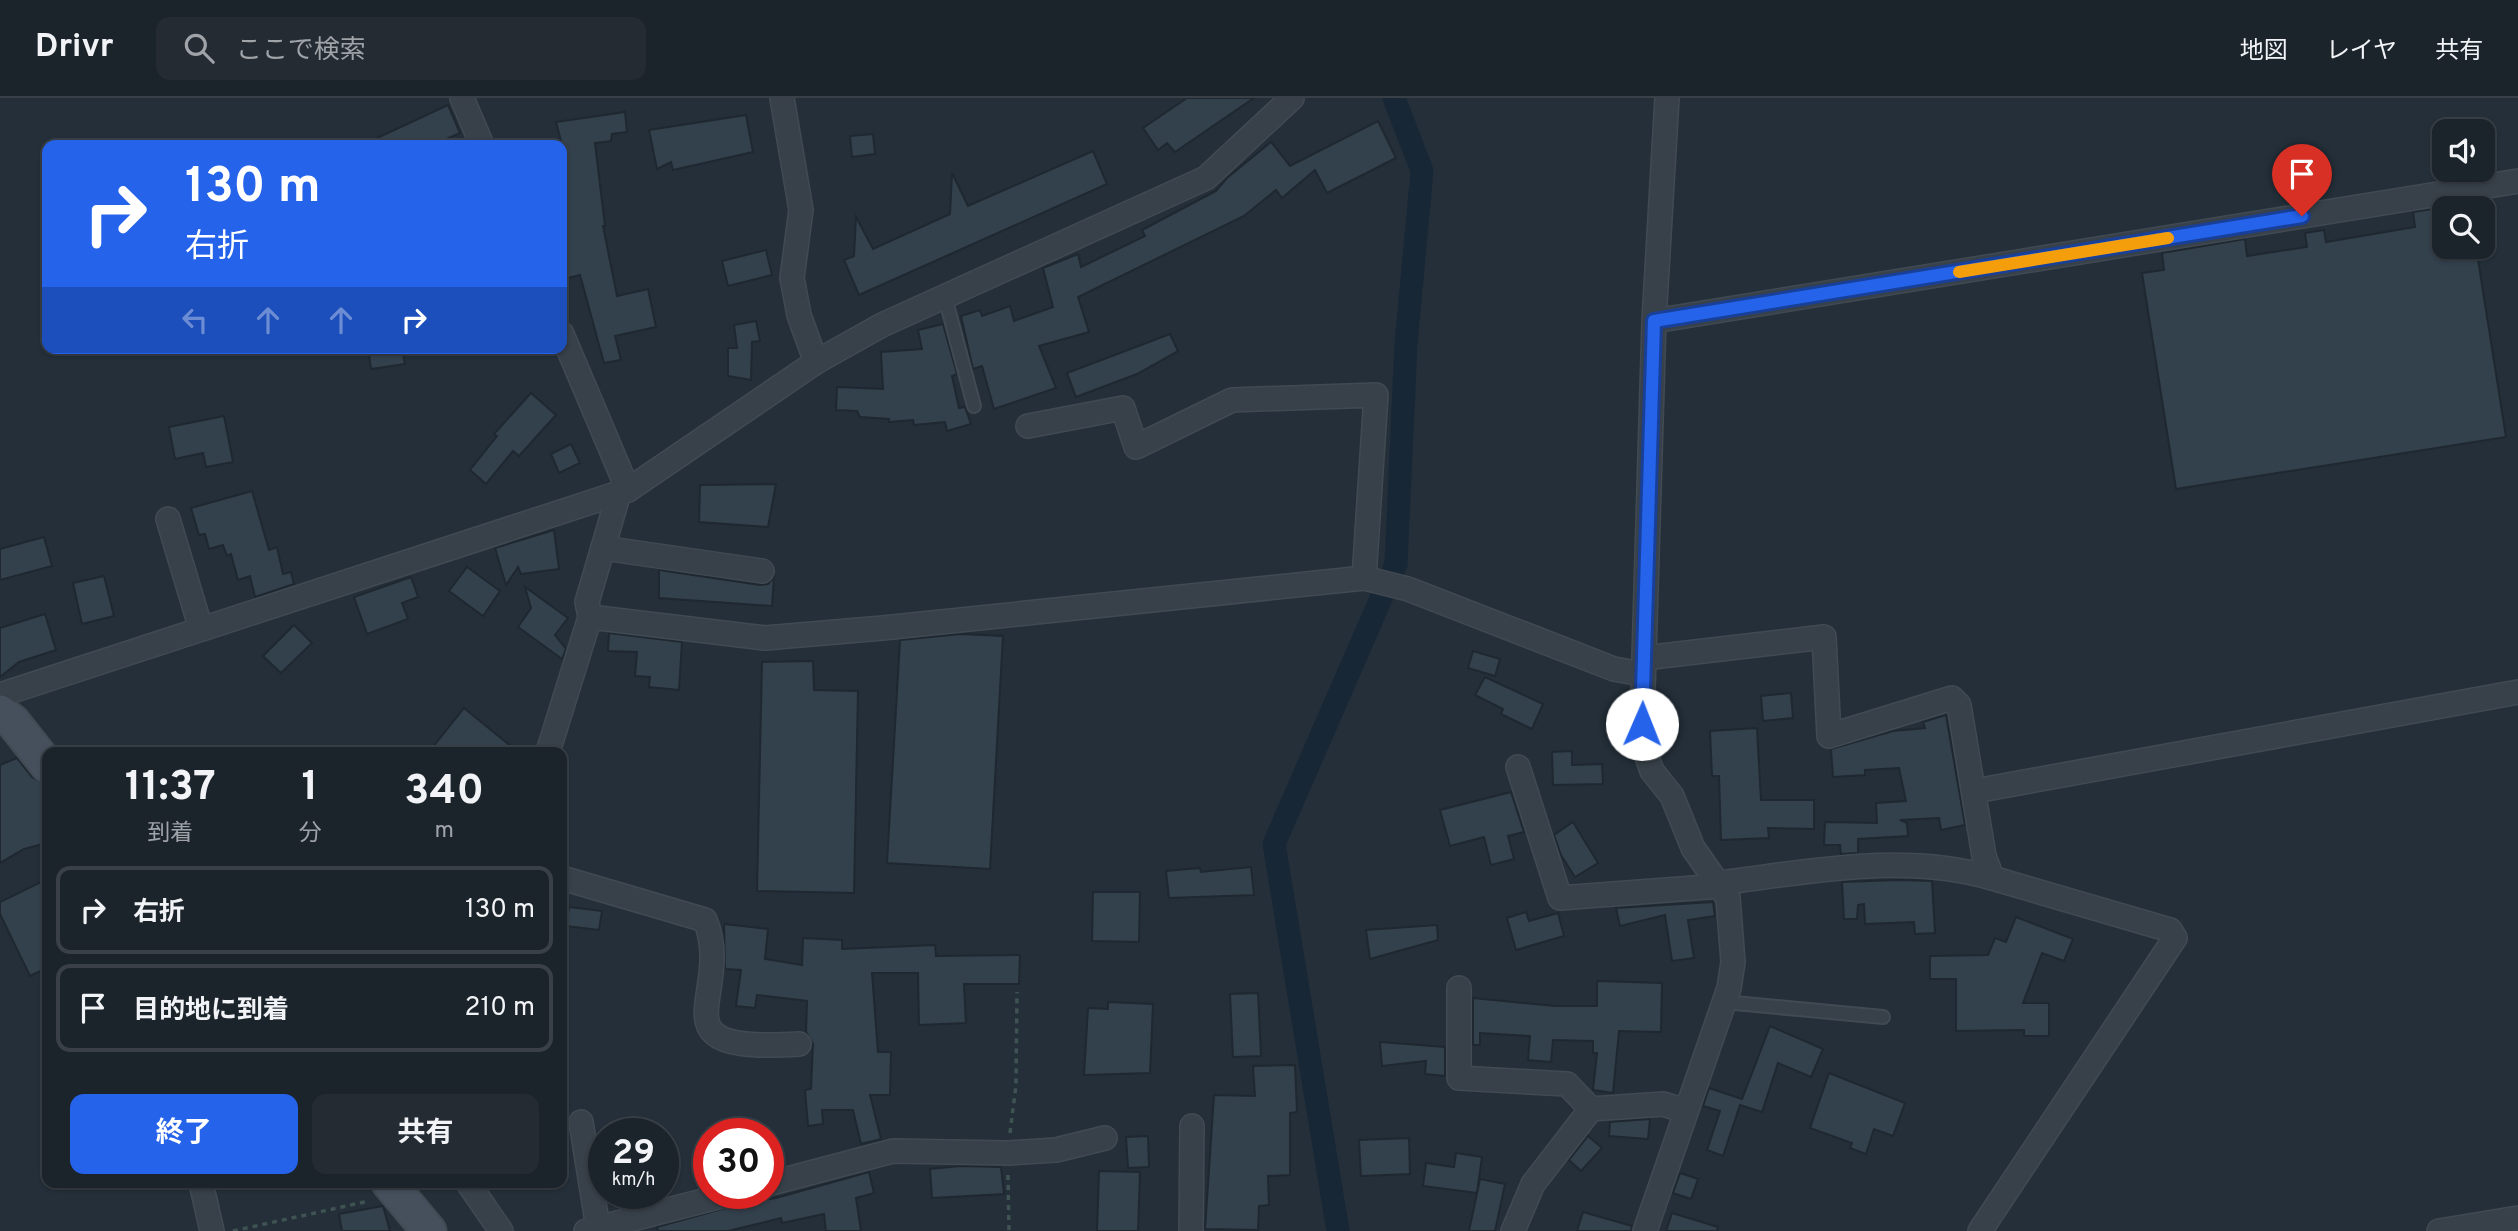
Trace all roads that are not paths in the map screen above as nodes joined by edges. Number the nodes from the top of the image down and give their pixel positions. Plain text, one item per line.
1 (462, 98) edge
2 (782, 98) edge
3 (1292, 98) edge
4 (1667, 98) edge
5 (480, 140) edge
6 (2518, 181) edge
7 (944, 297) junction
8 (1654, 321) junction
9 (567, 347) edge
10 (816, 362) junction
11 (974, 406) dead end
12 (1028, 426) dead end
13 (623, 491) junction
14 (168, 519) dead end
15 (603, 548) junction
16 (762, 571) dead end
17 (1364, 578) junction
18 (590, 617) junction
19 (201, 629) junction
20 (1643, 666) junction
21 (2518, 692) edge
22 (0, 695) edge
23 (0, 712) edge
24 (550, 747) edge
25 (42, 759) edge
26 (1518, 767) dead end
27 (1975, 791) junction
28 (1992, 878) junction
29 (567, 879) edge
30 (1719, 884) junction
31 (1458, 988) dead end
32 (1724, 1002) junction
33 (1882, 1017) dead end
34 (799, 1044) dead end
35 (1591, 1109) junction
36 (1686, 1111) junction
37 (581, 1122) dead end
38 (1192, 1126) dead end
39 (1105, 1138) dead end
40 (784, 1180) edge
41 (202, 1188) edge
42 (471, 1188) edge
43 (394, 1189) edge
44 (693, 1203) edge
45 (2518, 1218) edge
46 (592, 1229) edge
47 (212, 1231) edge
48 (429, 1231) edge
49 (501, 1231) edge
50 (1191, 1231) edge
51 (1513, 1231) edge
52 (1645, 1231) edge
53 (1980, 1231) edge
54 (2439, 1231) edge

1 - 5 street
2 - 10 street
3 - 7 street
4 - 8 street
6 - 8 street
7 - 10 street
7 - 11 lane
8 - 20 street
9 - 13 street
10 - 13 street
12 - 17 street
13 - 15 street
13 - 19 street
14 - 19 street
15 - 16 street
15 - 18 street
17 - 18 street
17 - 20 street
18 - 24 street
19 - 22 street
20 - 27 street
20 - 30 street
21 - 27 street
23 - 25 main road
26 - 30 street
27 - 28 street
28 - 30 street
28 - 53 street
29 - 34 street
30 - 32 street
31 - 35 street
32 - 33 lane
32 - 36 street
35 - 36 street
35 - 51 street
36 - 52 street
37 - 46 street
38 - 50 street
39 - 40 street
41 - 47 street
42 - 49 street
43 - 48 main road
44 - 46 street
45 - 54 street

